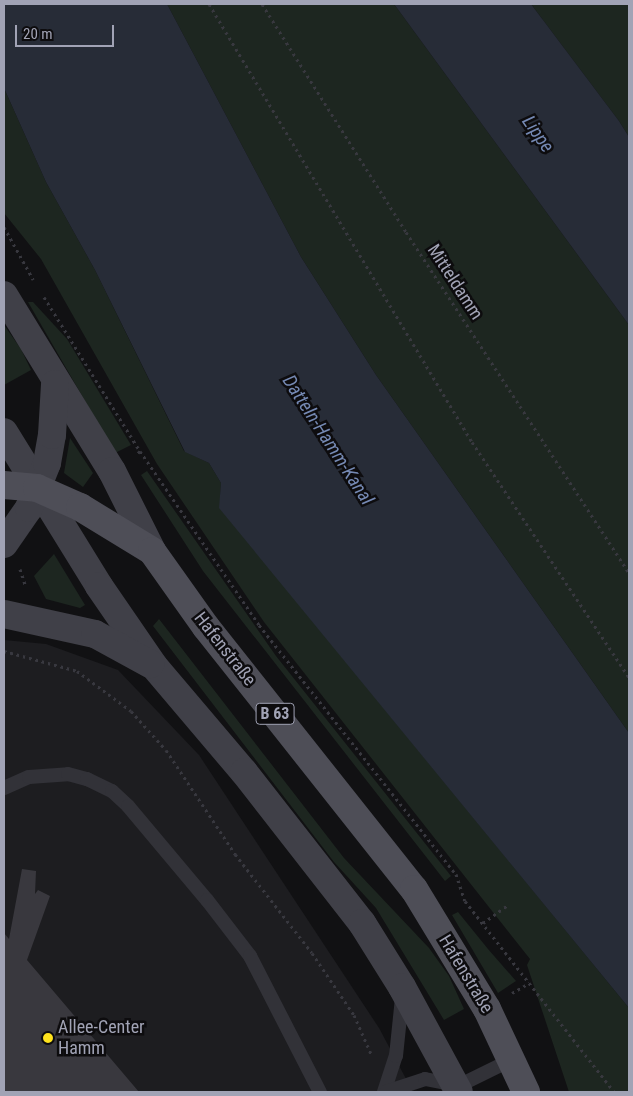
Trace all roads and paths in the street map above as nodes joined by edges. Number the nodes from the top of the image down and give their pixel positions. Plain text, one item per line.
1 (209, 4) edge
2 (262, 4) edge
3 (4, 227) edge
4 (36, 284) dead end
5 (41, 292) dead end
6 (4, 296) edge
7 (55, 384) junction
8 (4, 432) edge
9 (140, 451) junction
10 (133, 457) dead end
11 (4, 485) edge
12 (37, 488) junction
13 (4, 544) edge
14 (152, 551) junction
15 (629, 573) edge
16 (4, 614) edge
17 (4, 651) edge
18 (154, 666) junction
19 (629, 678) edge
20 (6, 787) edge
21 (509, 904) dead end
22 (484, 923) junction
23 (402, 987) junction
24 (370, 1052) dead end
25 (511, 1060) junction
26 (318, 1088) edge
27 (456, 1090) edge
28 (332, 1092) edge
29 (385, 1092) edge
30 (526, 1092) edge
31 (614, 1092) edge

1 - 19 path
2 - 15 path, Mitteldamm
3 - 4 path
5 - 9 path
6 - 7 main road, Hafenstraße
7 - 12 main road
7 - 14 main road, Hafenstraße
8 - 12 main road
9 - 10 path
9 - 22 path
11 - 12 main road, B 63
12 - 13 main road
12 - 14 main road, B 63
12 - 18 main road
14 - 25 main road, Hafenstraße / B 63
16 - 18 main road
17 - 24 path
18 - 23 main road
20 - 26 lane
21 - 22 path
22 - 31 path
23 - 27 main road
23 - 29 lane
25 - 27 lane
25 - 30 main road, Hafenstraße / B 63
26 - 28 lane
27 - 29 lane

